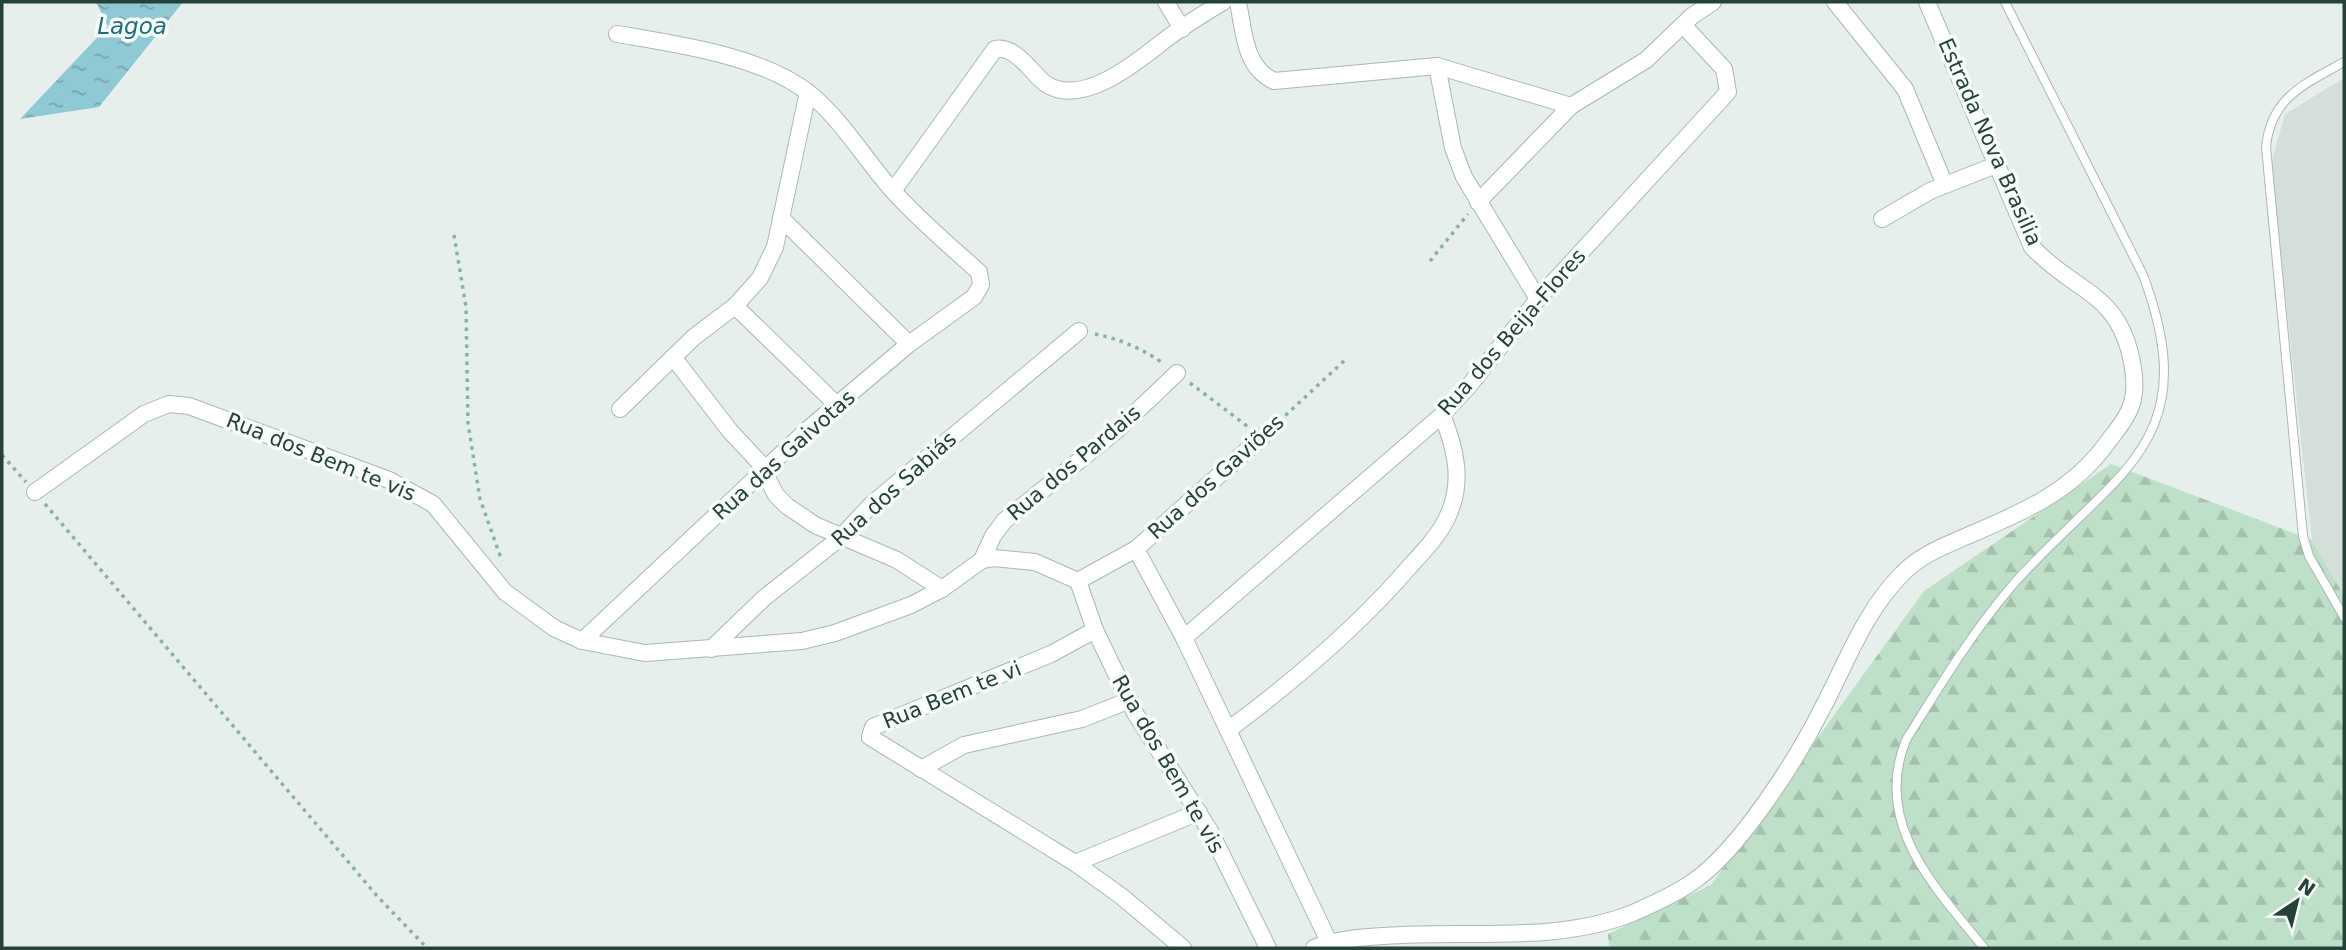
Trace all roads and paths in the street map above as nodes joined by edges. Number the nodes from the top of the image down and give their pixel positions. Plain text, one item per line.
1 (1166, 2) edge
2 (1223, 2) edge
3 (1238, 2) edge
4 (1713, 2) edge
5 (1835, 2) edge
6 (1927, 2) edge
7 (2005, 2) edge
8 (1684, 26) junction
9 (1182, 29) junction
10 (617, 34) dead end
11 (2344, 62) edge
12 (1437, 66) junction
13 (808, 92) junction
14 (1571, 106) junction
15 (1996, 165) junction
16 (1945, 185) junction
17 (893, 191) junction
18 (1478, 202) junction
19 (781, 218) junction
20 (1882, 219) dead end
21 (454, 235) dead end
22 (1430, 261) dead end
23 (1538, 299) junction
24 (735, 306) junction
25 (1079, 331) dead end
26 (909, 344) junction
27 (673, 357) junction
28 (1345, 360) dead end
29 (1177, 373) dead end
30 (838, 406) junction
31 (620, 409) dead end
32 (1442, 415) junction
33 (1262, 437) joint
34 (2, 455) edge
35 (765, 471) junction
36 (35, 492) junction
37 (840, 538) junction
38 (1136, 549) junction
39 (982, 561) junction
40 (504, 566) dead end
41 (1078, 581) junction
42 (942, 589) junction
43 (2344, 617) edge
44 (1095, 630) junction
45 (1184, 638) junction
46 (582, 641) junction
47 (710, 649) junction
48 (1130, 700) junction
49 (1228, 730) junction
50 (922, 769) junction
51 (1199, 812) junction
52 (1075, 863) junction
53 (1488, 941) edge
54 (1322, 945) edge
55 (427, 948) edge
56 (1182, 948) edge
57 (1268, 948) edge
58 (1984, 948) edge

1 - 9 street
2 - 9 street
3 - 12 street
4 - 8 street
5 - 16 street
6 - 15 street, Estrada Nova Brasilia
7 - 58 lane
8 - 14 street
8 - 23 street, Rua dos Beija-Flores
9 - 17 street
10 - 13 street
11 - 43 lane
12 - 14 street
12 - 18 street
13 - 17 street
13 - 19 street
14 - 18 street
15 - 16 street
15 - 53 street, Estrada Nova Brasilia
16 - 20 street
17 - 26 street, Rua das Gaivotas
18 - 22 path
18 - 23 street
19 - 24 street
19 - 26 street
21 - 40 path
23 - 32 street, Rua dos Beija-Flores
24 - 27 street
24 - 30 street
25 - 37 street, Rua dos Sabiás
26 - 30 street, Rua das Gaivotas
27 - 31 street
27 - 35 street
28 - 33 path, Rua dos Gaviões
29 - 39 street, Rua dos Pardais
30 - 35 street, Rua das Gaivotas
32 - 45 street, Rua dos Beija-Flores
32 - 49 street
33 - 38 street, Rua dos Gaviões
34 - 36 path
35 - 37 street
35 - 46 street, Rua das Gaivotas
36 - 46 street, Rua dos Bem te vis
36 - 55 path
37 - 42 street
37 - 47 street, Rua dos Sabiás
38 - 41 street, Rua dos Gaviões
38 - 45 street
39 - 41 street
39 - 42 street, Rua dos Bem te vis
41 - 44 street, Rua dos Bem te vis
42 - 47 street, Rua dos Bem te vis
44 - 48 street, Rua dos Bem te vis
44 - 50 street, Rua Bem te vi
45 - 49 street
46 - 47 street, Rua dos Bem te vis
48 - 50 street
48 - 51 street, Rua dos Bem te vis
49 - 54 street
50 - 52 street, Rua Bem te vi
51 - 52 street
51 - 57 street, Rua dos Bem te vis
52 - 56 street, Rua Bem te vi
53 - 54 street, Estrada Nova Brasilia

